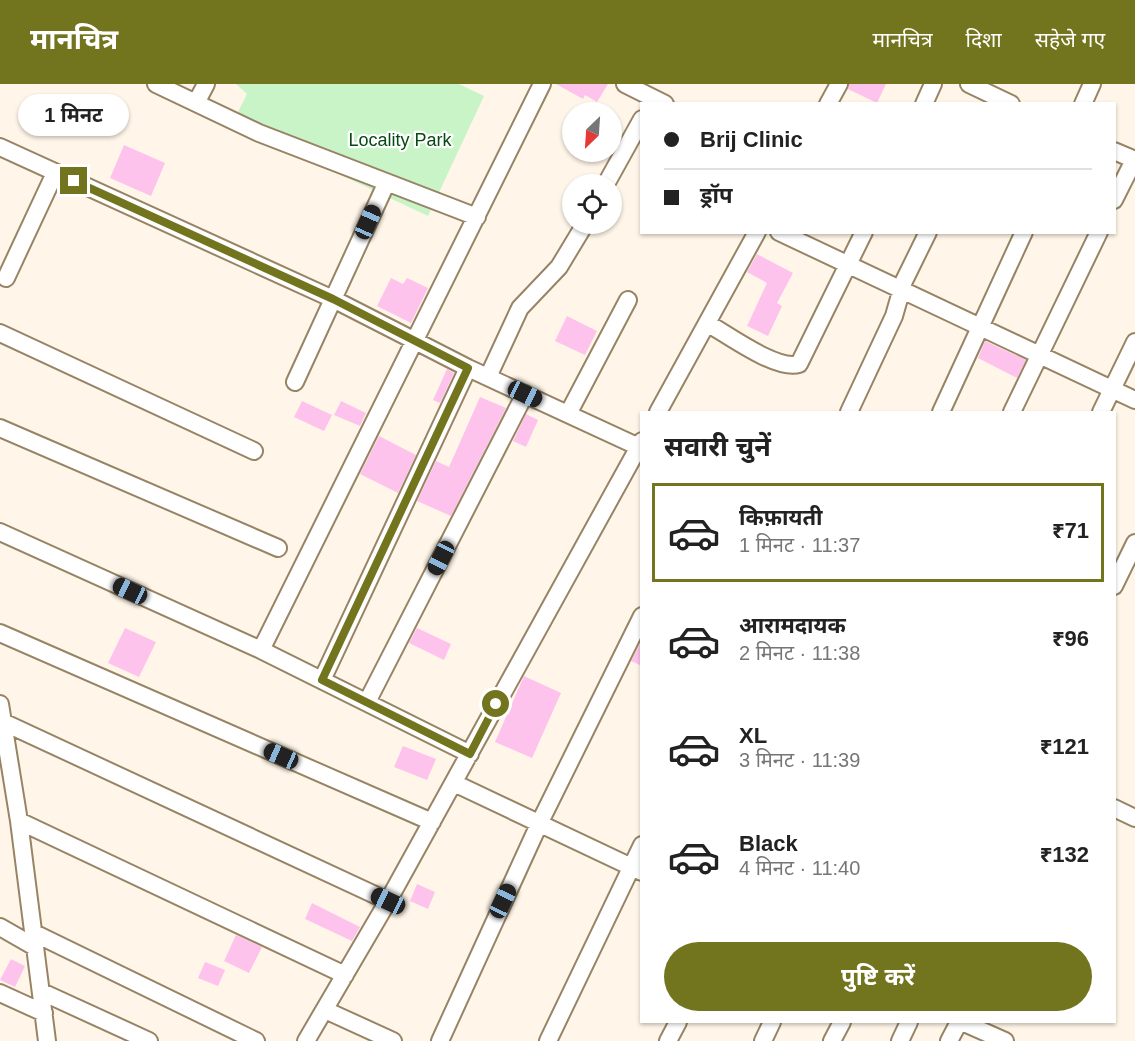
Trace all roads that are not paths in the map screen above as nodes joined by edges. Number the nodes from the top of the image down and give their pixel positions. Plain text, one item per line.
1 (156, 84) edge
2 (206, 84) edge
3 (542, 84) edge
4 (625, 84) edge
5 (839, 84) edge
6 (933, 84) edge
7 (969, 84) edge
8 (1092, 84) edge
9 (1001, 97) edge
10 (657, 102) edge
11 (829, 102) edge
12 (925, 102) edge
13 (1084, 102) edge
14 (196, 104) junction
15 (640, 123) edge
16 (0, 147) edge
17 (1116, 152) edge
18 (1135, 160) edge
19 (55, 173) junction
20 (612, 174) edge
21 (386, 183) junction
22 (1116, 196) edge
23 (477, 218) junction
24 (579, 234) edge
25 (756, 234) edge
26 (783, 234) edge
27 (863, 234) edge
28 (927, 234) edge
29 (1023, 234) edge
30 (1098, 234) edge
31 (848, 265) junction
32 (6, 278) dead end
33 (901, 290) junction
34 (333, 299) junction
35 (627, 300) dead end
36 (707, 323) junction
37 (981, 328) junction
38 (0, 333) edge
39 (414, 339) junction
40 (1135, 342) edge
41 (1040, 355) junction
42 (468, 368) junction
43 (488, 377) junction
44 (295, 382) dead end
45 (1112, 389) junction
46 (525, 394) junction
47 (1135, 400) edge
48 (659, 411) edge
49 (849, 411) edge
50 (941, 411) edge
51 (1012, 411) edge
52 (1101, 411) edge
53 (568, 414) junction
54 (0, 428) edge
55 (640, 444) edge
56 (254, 451) dead end
57 (0, 532) edge
58 (1135, 543) edge
59 (278, 548) dead end
60 (1116, 582) edge
61 (640, 620) edge
62 (0, 633) edge
63 (261, 650) junction
64 (322, 680) junction
65 (367, 702) junction
66 (0, 704) edge
67 (3, 722) junction
68 (470, 754) junction
69 (454, 783) junction
70 (1116, 809) edge
71 (1135, 818) edge
72 (19, 821) junction
73 (432, 822) junction
74 (540, 822) junction
75 (640, 853) edge
76 (636, 869) edge
77 (388, 901) junction
78 (0, 927) edge
79 (35, 940) junction
80 (345, 975) junction
81 (42, 992) junction
82 (0, 993) edge
83 (324, 1010) junction
84 (44, 1013) junction
85 (677, 1023) edge
86 (772, 1023) edge
87 (841, 1023) edge
88 (909, 1023) edge
89 (959, 1023) edge
90 (962, 1023) edge
91 (47, 1041) edge
92 (149, 1041) edge
93 (256, 1041) edge
94 (306, 1041) edge
95 (393, 1041) edge
96 (440, 1041) edge
97 (548, 1041) edge
98 (668, 1041) edge
99 (763, 1041) edge
100 (832, 1041) edge
101 (900, 1041) edge
102 (949, 1041) edge
103 (1005, 1041) edge

1 - 14 street
2 - 14 street
3 - 23 street
4 - 10 street
5 - 11 street
6 - 12 street
7 - 9 street
8 - 13 street
14 - 21 street
15 - 20 street
16 - 19 street
17 - 18 street
18 - 22 street
19 - 32 street
19 - 34 street
21 - 23 street
21 - 34 street
23 - 39 street
24 - 43 street
25 - 36 street
26 - 31 street
27 - 31 street
28 - 33 street
29 - 37 street
30 - 41 street
31 - 33 street
31 - 36 street
33 - 37 street
33 - 49 street
34 - 39 street
34 - 44 street
35 - 53 street
36 - 48 street
37 - 41 street
37 - 50 street
38 - 56 street
39 - 42 street
39 - 63 street
40 - 45 street
41 - 45 street
41 - 51 street
42 - 43 street
42 - 64 street
43 - 46 street
45 - 47 street
45 - 52 street
46 - 53 street
46 - 65 street
53 - 55 street
54 - 59 street
55 - 68 street
57 - 63 street
58 - 60 street
61 - 74 street
62 - 73 street
63 - 64 street
64 - 65 street
65 - 68 street
66 - 67 street
67 - 72 street
67 - 77 street
68 - 69 street
69 - 73 street
69 - 74 street
70 - 71 street
72 - 79 street
72 - 80 street
73 - 77 street
74 - 76 street
74 - 96 street
75 - 76 street
76 - 97 street
77 - 80 street
78 - 79 street
79 - 81 street
79 - 93 street
80 - 83 street
81 - 84 street
81 - 92 street
82 - 84 street
83 - 94 street
83 - 95 street
84 - 91 street
85 - 98 street
86 - 99 street
87 - 100 street
88 - 101 street
89 - 102 street
90 - 103 street

